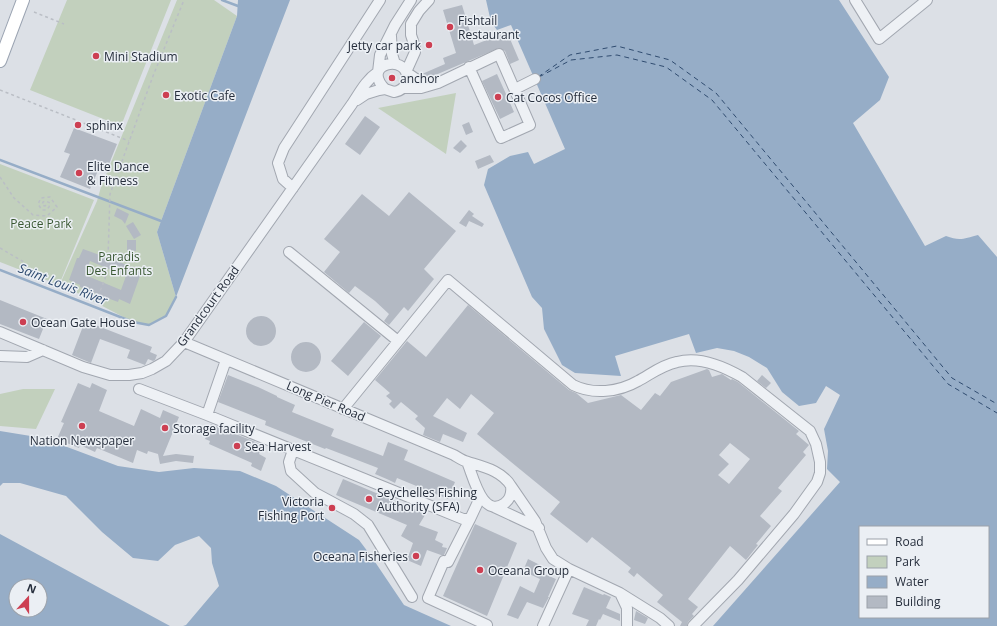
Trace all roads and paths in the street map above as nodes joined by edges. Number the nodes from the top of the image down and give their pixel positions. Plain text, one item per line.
1 (23, 0) edge
2 (184, 0) edge
3 (380, 0) edge
4 (412, 0) edge
5 (429, 0) edge
6 (855, 0) edge
7 (927, 0) edge
8 (34, 12) dead end
9 (64, 24) dead end
10 (395, 25) junction
11 (0, 61) edge
12 (469, 67) junction
13 (400, 68) junction
14 (378, 72) junction
15 (535, 79) dead end
16 (438, 83) junction
17 (403, 88) junction
18 (515, 89) junction
19 (0, 90) edge
20 (384, 90) junction
21 (352, 104) junction
22 (129, 141) junction
23 (0, 177) edge
24 (293, 188) junction
25 (46, 205) dead end
26 (0, 248) edge
27 (289, 252) dead end
28 (24, 262) dead end
29 (98, 296) dead end
30 (0, 332) edge
31 (398, 341) junction
32 (184, 342) junction
33 (43, 350) junction
34 (0, 356) edge
35 (226, 360) junction
36 (139, 389) dead end
37 (343, 409) junction
38 (207, 415) junction
39 (293, 450) junction
40 (467, 462) junction
41 (511, 486) junction
42 (479, 493) junction
43 (494, 507) junction
44 (470, 519) junction
45 (538, 528) junction
46 (569, 569) junction
47 (620, 593) junction
48 (412, 597) dead end
49 (487, 625) dead end
50 (543, 626) edge
51 (627, 626) edge
52 (669, 626) edge
53 (693, 626) edge

1 - 11 main road
2 - 22 path
3 - 24 street
4 - 10 street
5 - 13 street
6 - 7 street
8 - 9 path
10 - 13 street
10 - 14 street
12 - 16 street
12 - 18 street
12 - 18 street
13 - 14 street
13 - 16 street
13 - 17 street
14 - 20 street
14 - 21 street, Grandcourt Road
15 - 18 street
16 - 17 street
17 - 20 street
19 - 22 path
20 - 21 street
21 - 24 street, Grandcourt Road
22 - 29 path
23 - 25 path
24 - 32 street, Grandcourt Road
26 - 28 path
27 - 31 street
30 - 33 street, Grandcourt Road
31 - 37 street
31 - 53 street
32 - 33 street, Grandcourt Road
32 - 35 street, Long Pier Road
33 - 34 street
35 - 37 street, Long Pier Road
35 - 38 street
36 - 38 street
37 - 40 street, Long Pier Road
38 - 39 street
39 - 44 street
39 - 48 street
40 - 41 street, Long Pier Road
40 - 42 street
41 - 43 street
41 - 45 street, Long Pier Road
42 - 43 street
42 - 44 street
43 - 45 street
44 - 49 street
45 - 46 street, Long Pier Road
46 - 47 street, Long Pier Road
46 - 50 street
47 - 51 street
47 - 52 street, Long Pier Road

